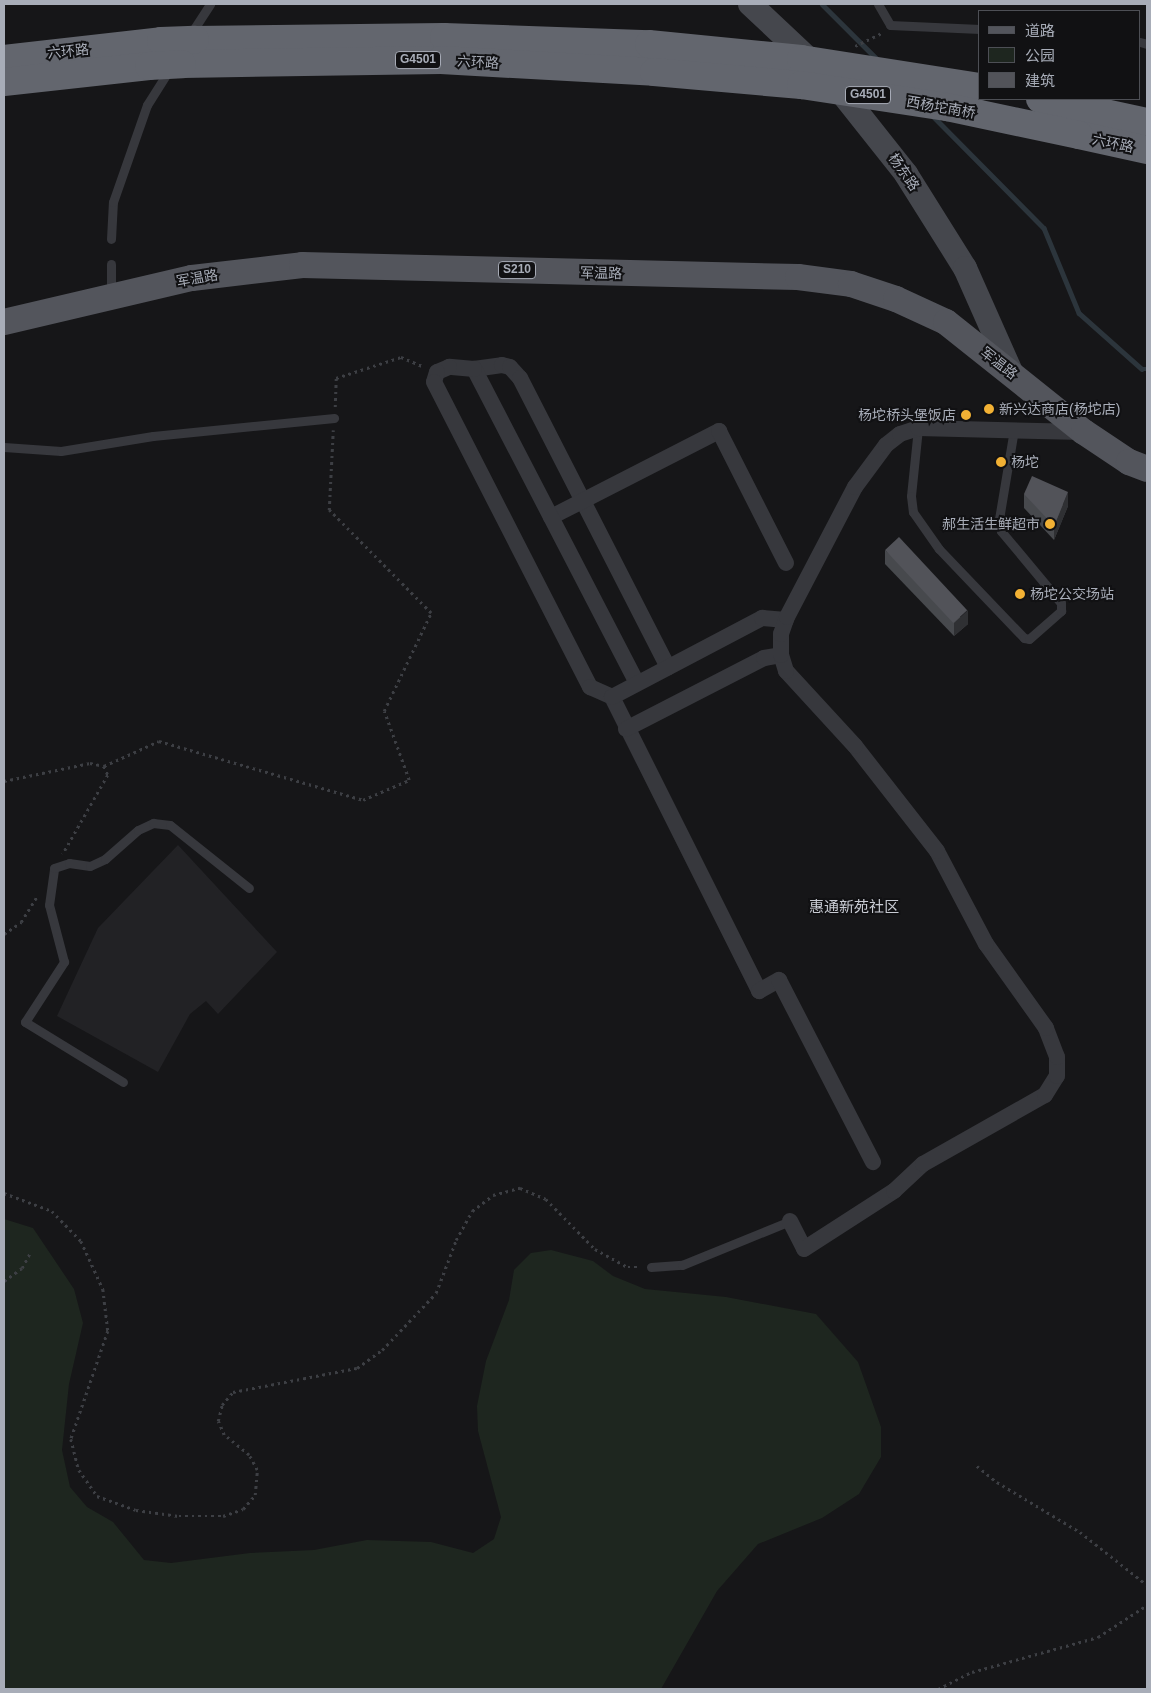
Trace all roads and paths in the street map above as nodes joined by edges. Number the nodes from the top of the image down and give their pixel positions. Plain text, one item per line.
1 (210, 4) edge
2 (750, 4) edge
3 (878, 4) edge
4 (978, 29) edge
5 (889, 30) dead end
6 (649, 44) joint
7 (848, 49) dead end
8 (4, 58) edge
9 (654, 72) joint
10 (4, 82) edge
11 (978, 87) edge
12 (1044, 100) edge
13 (1147, 122) edge
14 (1079, 136) joint
15 (1147, 150) edge
16 (111, 239) dead end
17 (111, 264) dead end
18 (111, 298) junction
19 (4, 322) edge
20 (474, 369) junction
21 (437, 372) junction
22 (1011, 372) junction
23 (334, 418) junction
24 (918, 428) junction
25 (1014, 429) junction
26 (1084, 432) junction
27 (4, 447) edge
28 (1147, 469) edge
29 (583, 500) junction
30 (550, 517) junction
31 (786, 563) dead end
32 (786, 620) junction
33 (781, 655) junction
34 (668, 667) junction
35 (637, 683) junction
36 (612, 697) junction
37 (626, 729) junction
38 (104, 766) junction
39 (4, 781) edge
40 (54, 868) junction
41 (249, 888) dead end
42 (4, 934) edge
43 (123, 1082) dead end
44 (873, 1162) dead end
45 (4, 1193) edge
46 (790, 1221) joint
47 (30, 1253) dead end
48 (652, 1267) joint
49 (4, 1281) edge
50 (978, 1466) dead end
51 (1147, 1584) edge
52 (1147, 1605) edge
53 (938, 1689) edge

1 - 16 lane
2 - 22 street, 杨东路
3 - 4 lane
5 - 7 path
6 - 8 highway, 六环路 / G4501, bridge
6 - 11 highway, 西杨坨南桥 / G4501, bridge
9 - 10 highway, 六环路 / G4501, bridge
9 - 14 highway, 西杨坨南桥 / G4501, bridge
12 - 13 highway, 六环路
14 - 15 highway, 六环路 / G4501
17 - 18 lane
18 - 19 main road, 军温路 / S210
18 - 22 main road, 军温路 / S210
20 - 21 street
20 - 29 street
20 - 30 street
21 - 23 path
21 - 36 street
22 - 26 main road, 军温路 / S210
23 - 27 lane
23 - 38 path
24 - 25 street
24 - 25 lane
24 - 32 street
25 - 26 street
26 - 28 main road, 军温路 / S210
29 - 30 street
29 - 31 street
29 - 34 street
30 - 35 street
32 - 33 street
32 - 34 street
33 - 37 street
33 - 46 street
34 - 35 street
35 - 36 street
36 - 37 street
37 - 44 street
38 - 39 path
38 - 40 path
40 - 41 lane
40 - 42 path
40 - 43 lane
45 - 48 path
46 - 48 lane
47 - 49 path
50 - 51 path
52 - 53 path

